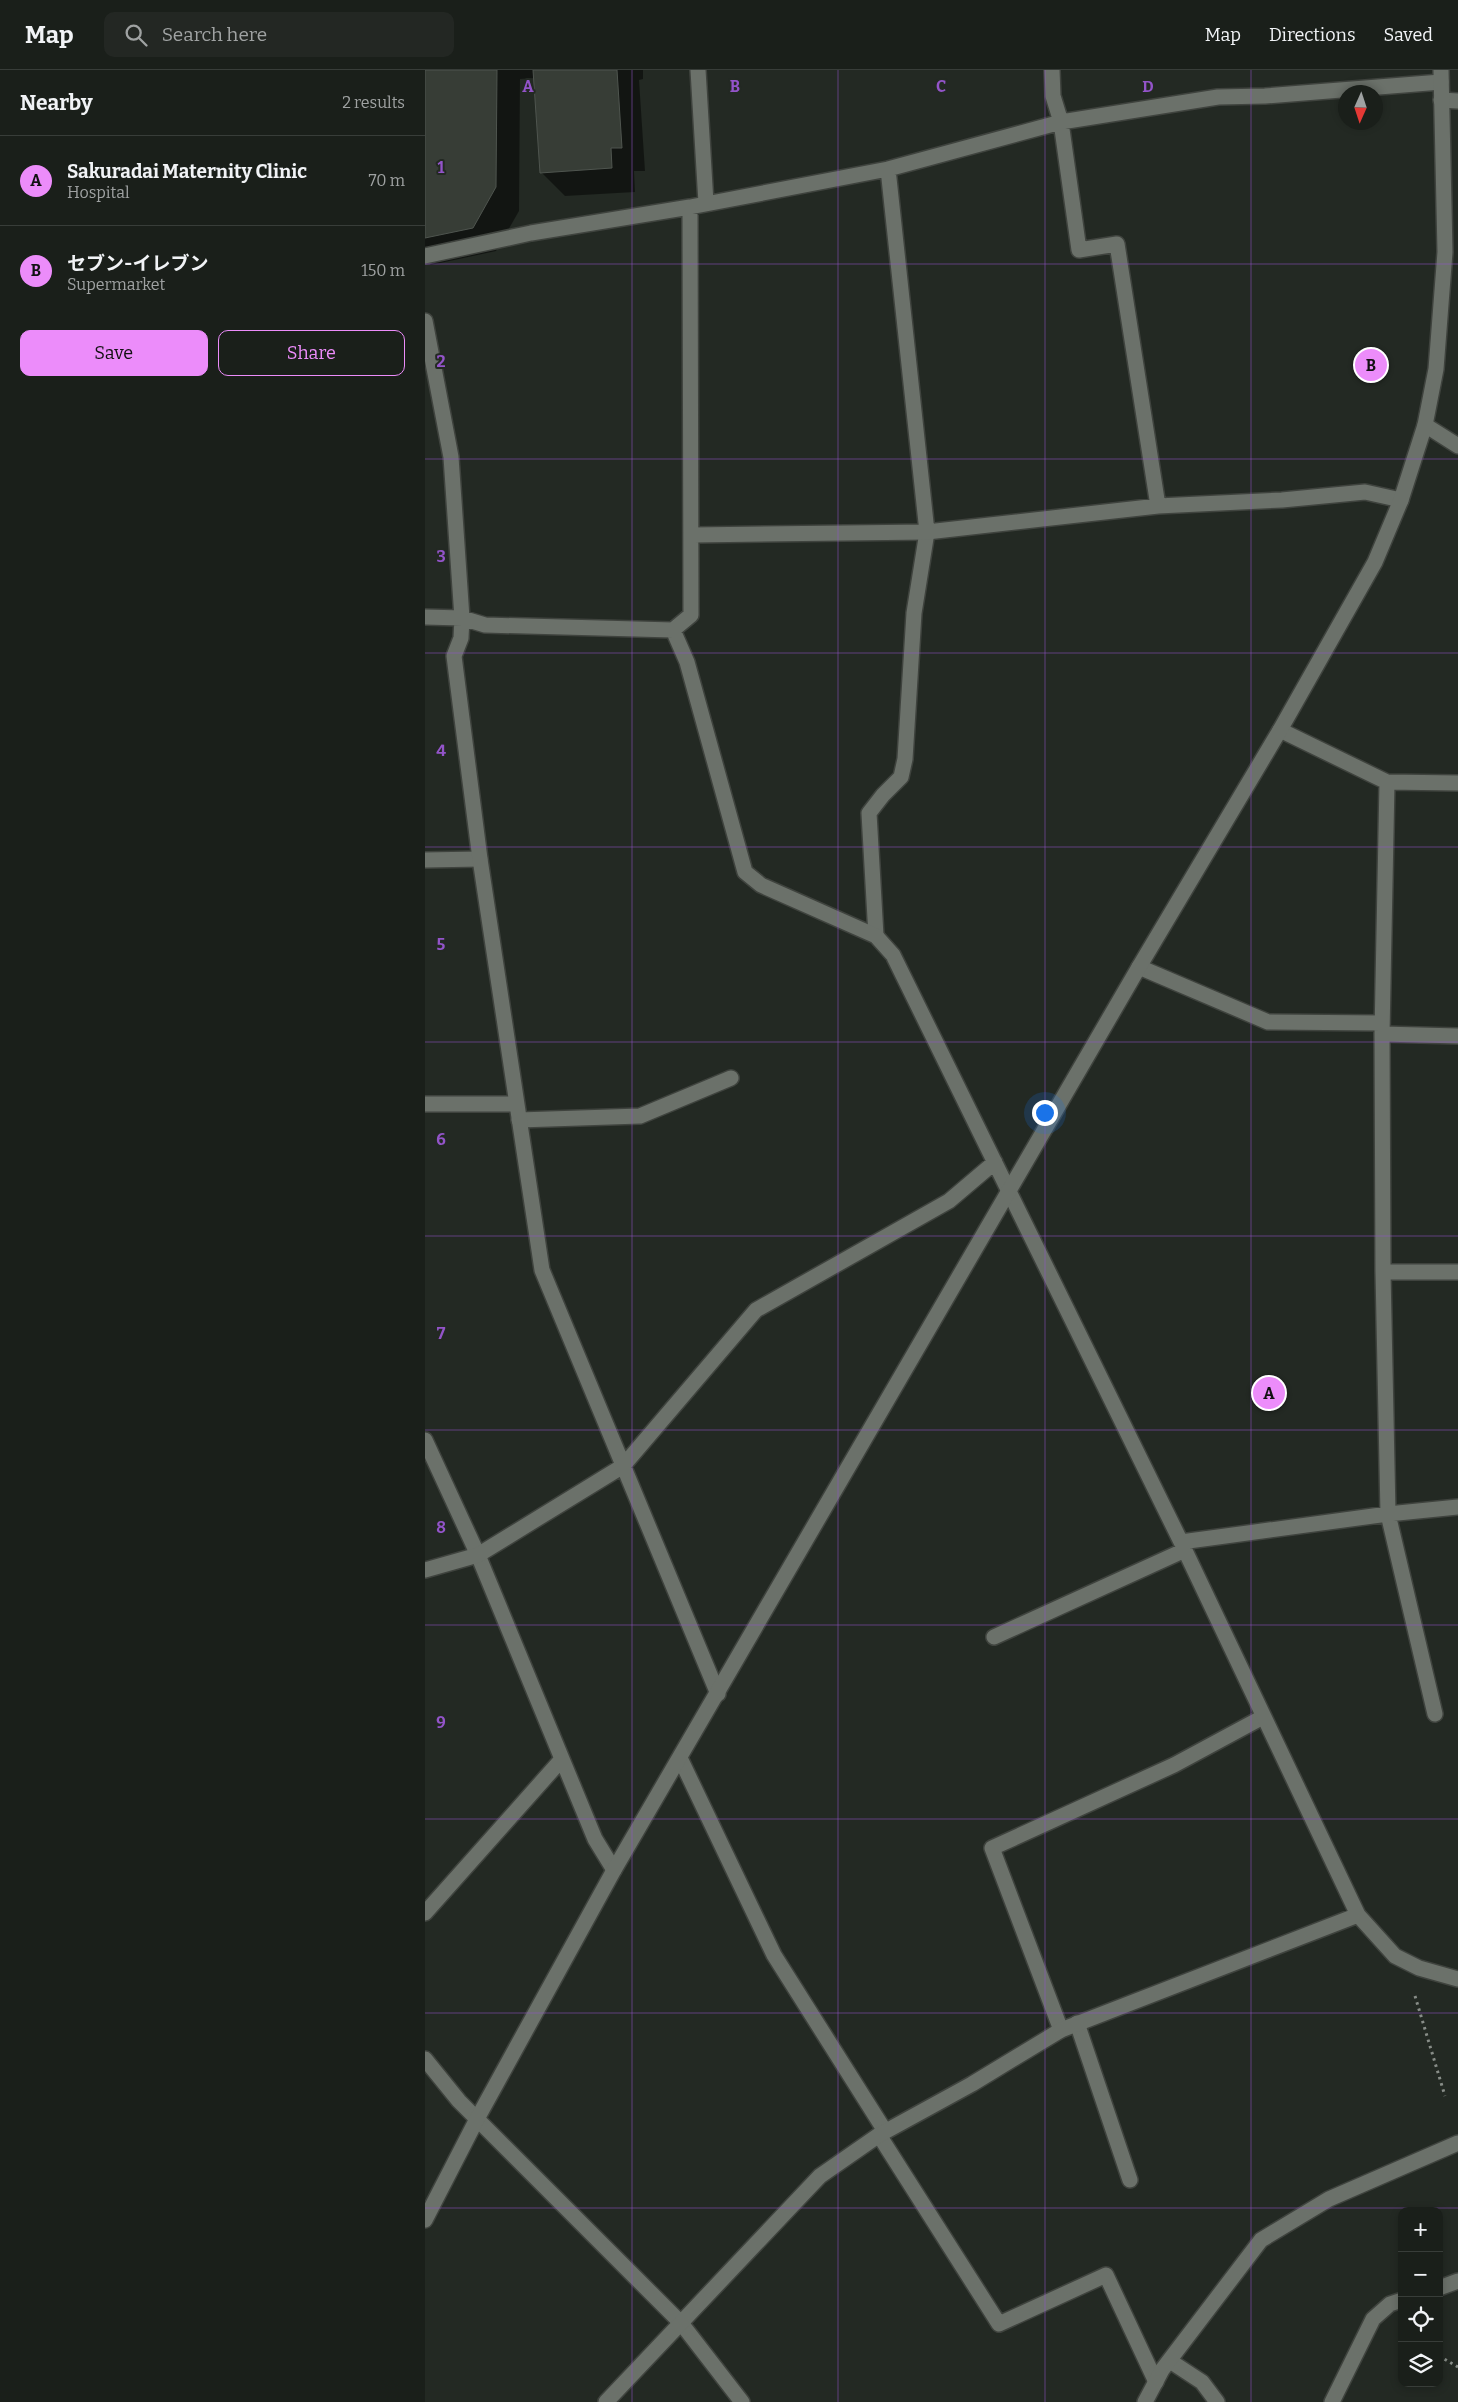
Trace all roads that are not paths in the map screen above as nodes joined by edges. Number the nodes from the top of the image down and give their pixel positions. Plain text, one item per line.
1 (698, 70) edge
2 (1052, 70) edge
3 (1441, 76) edge
4 (1441, 100) junction
5 (1458, 101) edge
6 (1061, 122) junction
7 (888, 169) junction
8 (706, 203) junction
9 (690, 207) junction
10 (425, 256) edge
11 (425, 321) edge
12 (1425, 425) junction
13 (1458, 446) edge
14 (1401, 500) junction
15 (1158, 506) junction
16 (927, 532) junction
17 (693, 535) junction
18 (425, 617) edge
19 (462, 618) junction
20 (673, 630) junction
21 (1280, 730) junction
22 (1387, 782) junction
23 (1458, 784) edge
24 (480, 859) junction
25 (425, 860) edge
26 (876, 936) junction
27 (1139, 967) junction
28 (1382, 1028) junction
29 (1458, 1036) edge
30 (731, 1078) dead end
31 (425, 1104) edge
32 (517, 1104) junction
33 (519, 1120) junction
34 (995, 1162) junction
35 (1009, 1192) junction
36 (1383, 1272) junction
37 (1458, 1272) edge
38 (425, 1440) edge
39 (623, 1466) junction
40 (1458, 1507) edge
41 (1388, 1514) junction
42 (1183, 1546) junction
43 (477, 1556) junction
44 (425, 1570) edge
45 (994, 1637) dead end
46 (718, 1694) junction
47 (1435, 1714) dead end
48 (1263, 1717) junction
49 (680, 1758) junction
50 (562, 1759) junction
51 (614, 1870) junction
52 (425, 1913) edge
53 (1358, 1915) junction
54 (1458, 1979) edge
55 (1077, 2023) junction
56 (1061, 2030) junction
57 (425, 2059) edge
58 (477, 2119) junction
59 (882, 2133) junction
60 (1458, 2143) edge
61 (1130, 2180) dead end
62 (425, 2220) edge
63 (1458, 2281) edge
64 (1443, 2287) edge
65 (1398, 2301) edge
66 (681, 2323) junction
67 (1169, 2360) junction
68 (1156, 2382) junction
69 (606, 2402) edge
70 (742, 2402) edge
71 (1145, 2402) edge
72 (1217, 2402) edge
73 (1332, 2402) edge

1 - 8 street
2 - 6 street
3 - 4 street
3 - 6 street
4 - 5 street
4 - 12 street
6 - 7 street
6 - 15 street
7 - 8 street
7 - 16 street
8 - 9 street
9 - 10 street
9 - 17 street
11 - 19 street
12 - 13 street
12 - 14 street
14 - 15 street
14 - 21 street
15 - 16 street
16 - 17 street
16 - 26 street
17 - 20 street
18 - 19 street
19 - 20 street
19 - 24 street
20 - 26 street
21 - 22 street
21 - 27 street
22 - 23 street
22 - 28 street
24 - 25 street
24 - 32 street
26 - 34 street
27 - 28 street
27 - 35 street
28 - 29 street
28 - 36 street
30 - 33 street
31 - 32 street
32 - 33 street
33 - 39 street
34 - 35 street
34 - 39 street
35 - 42 street
35 - 46 street
36 - 37 street
36 - 41 street
38 - 43 street
39 - 43 street
39 - 46 street
40 - 41 street
41 - 42 street
41 - 47 street
42 - 45 street
42 - 48 street
43 - 44 street
43 - 50 street
46 - 49 street
48 - 53 street
48 - 56 street
49 - 51 street
49 - 59 street
50 - 51 street
50 - 52 street
51 - 58 street
53 - 54 street
53 - 55 street
55 - 56 street
55 - 61 street
56 - 59 street
57 - 58 street
58 - 62 street
58 - 66 street
59 - 66 street
59 - 68 street
60 - 67 street
63 - 64 street
65 - 73 street
66 - 69 street
66 - 70 street
67 - 68 street
67 - 72 street
68 - 71 street

